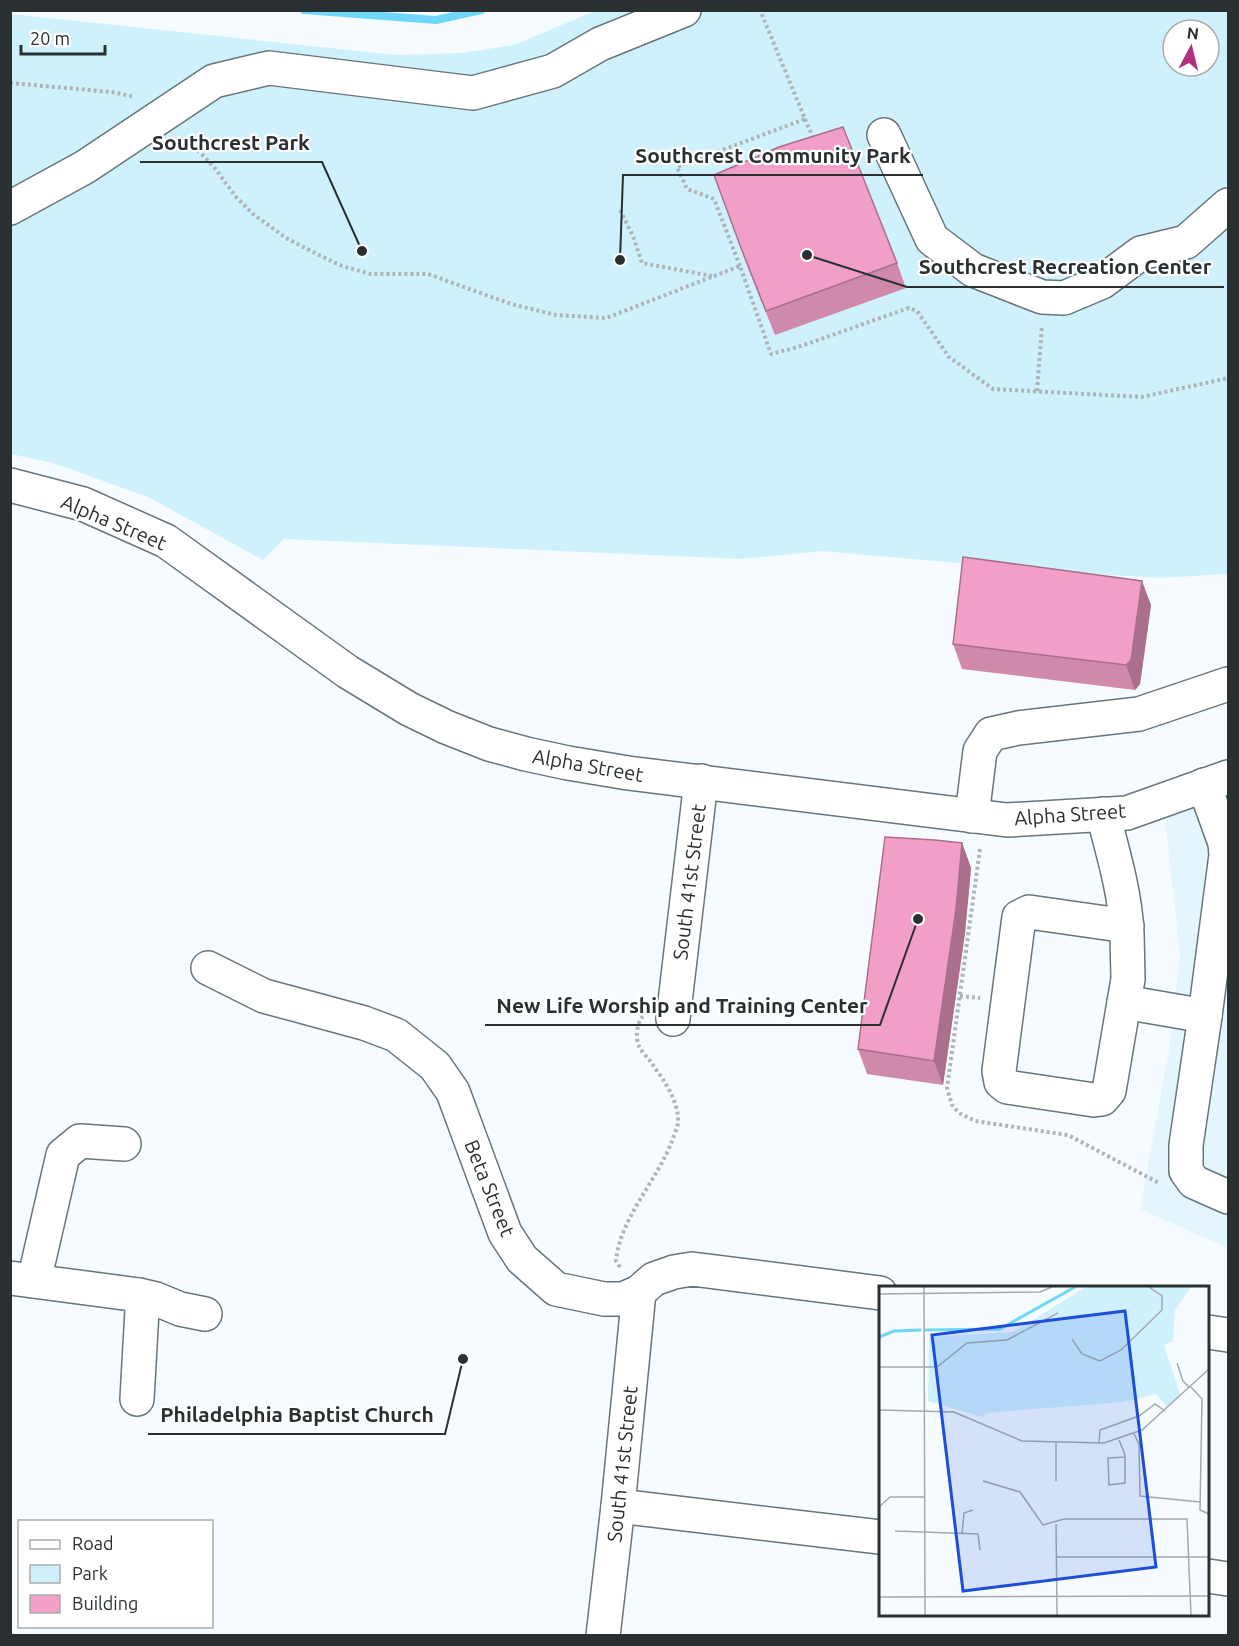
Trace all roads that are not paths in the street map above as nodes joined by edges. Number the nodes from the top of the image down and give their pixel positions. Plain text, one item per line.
1 (684, 10) edge
2 (884, 135) dead end
3 (1228, 205) edge
4 (10, 208) edge
5 (10, 485) edge
6 (1228, 684) edge
7 (1216, 781) edge
8 (701, 782) junction
9 (1103, 814) junction
10 (972, 816) junction
11 (1127, 926) junction
12 (207, 968) dead end
13 (1124, 1002) junction
14 (1205, 1016) junction
15 (673, 1019) road end
16 (123, 1144) dead end
17 (1228, 1197) edge
18 (22, 1279) edge
19 (639, 1292) junction
20 (879, 1293) edge
21 (139, 1296) junction
22 (206, 1314) dead end
23 (1209, 1332) edge
24 (1228, 1335) edge
25 (137, 1399) dead end
26 (618, 1506) junction
27 (879, 1537) edge
28 (1209, 1576) edge
29 (1228, 1579) edge
30 (603, 1635) edge

1 - 4 street
2 - 3 street
5 - 8 street, Alpha Street
6 - 10 street
7 - 9 street, Alpha Street
7 - 14 street
8 - 10 street, Alpha Street
8 - 15 street, South 41st Street
9 - 10 street, Alpha Street
9 - 11 street
11 - 13 street
11 - 13 street
12 - 19 street, Beta Street
13 - 14 street
14 - 17 street
16 - 18 street
18 - 21 street
19 - 20 street, Beta Street
19 - 26 street, South 41st Street
21 - 22 street
21 - 25 street
23 - 24 street
26 - 27 street
26 - 30 street, South 41st Street
28 - 29 street

